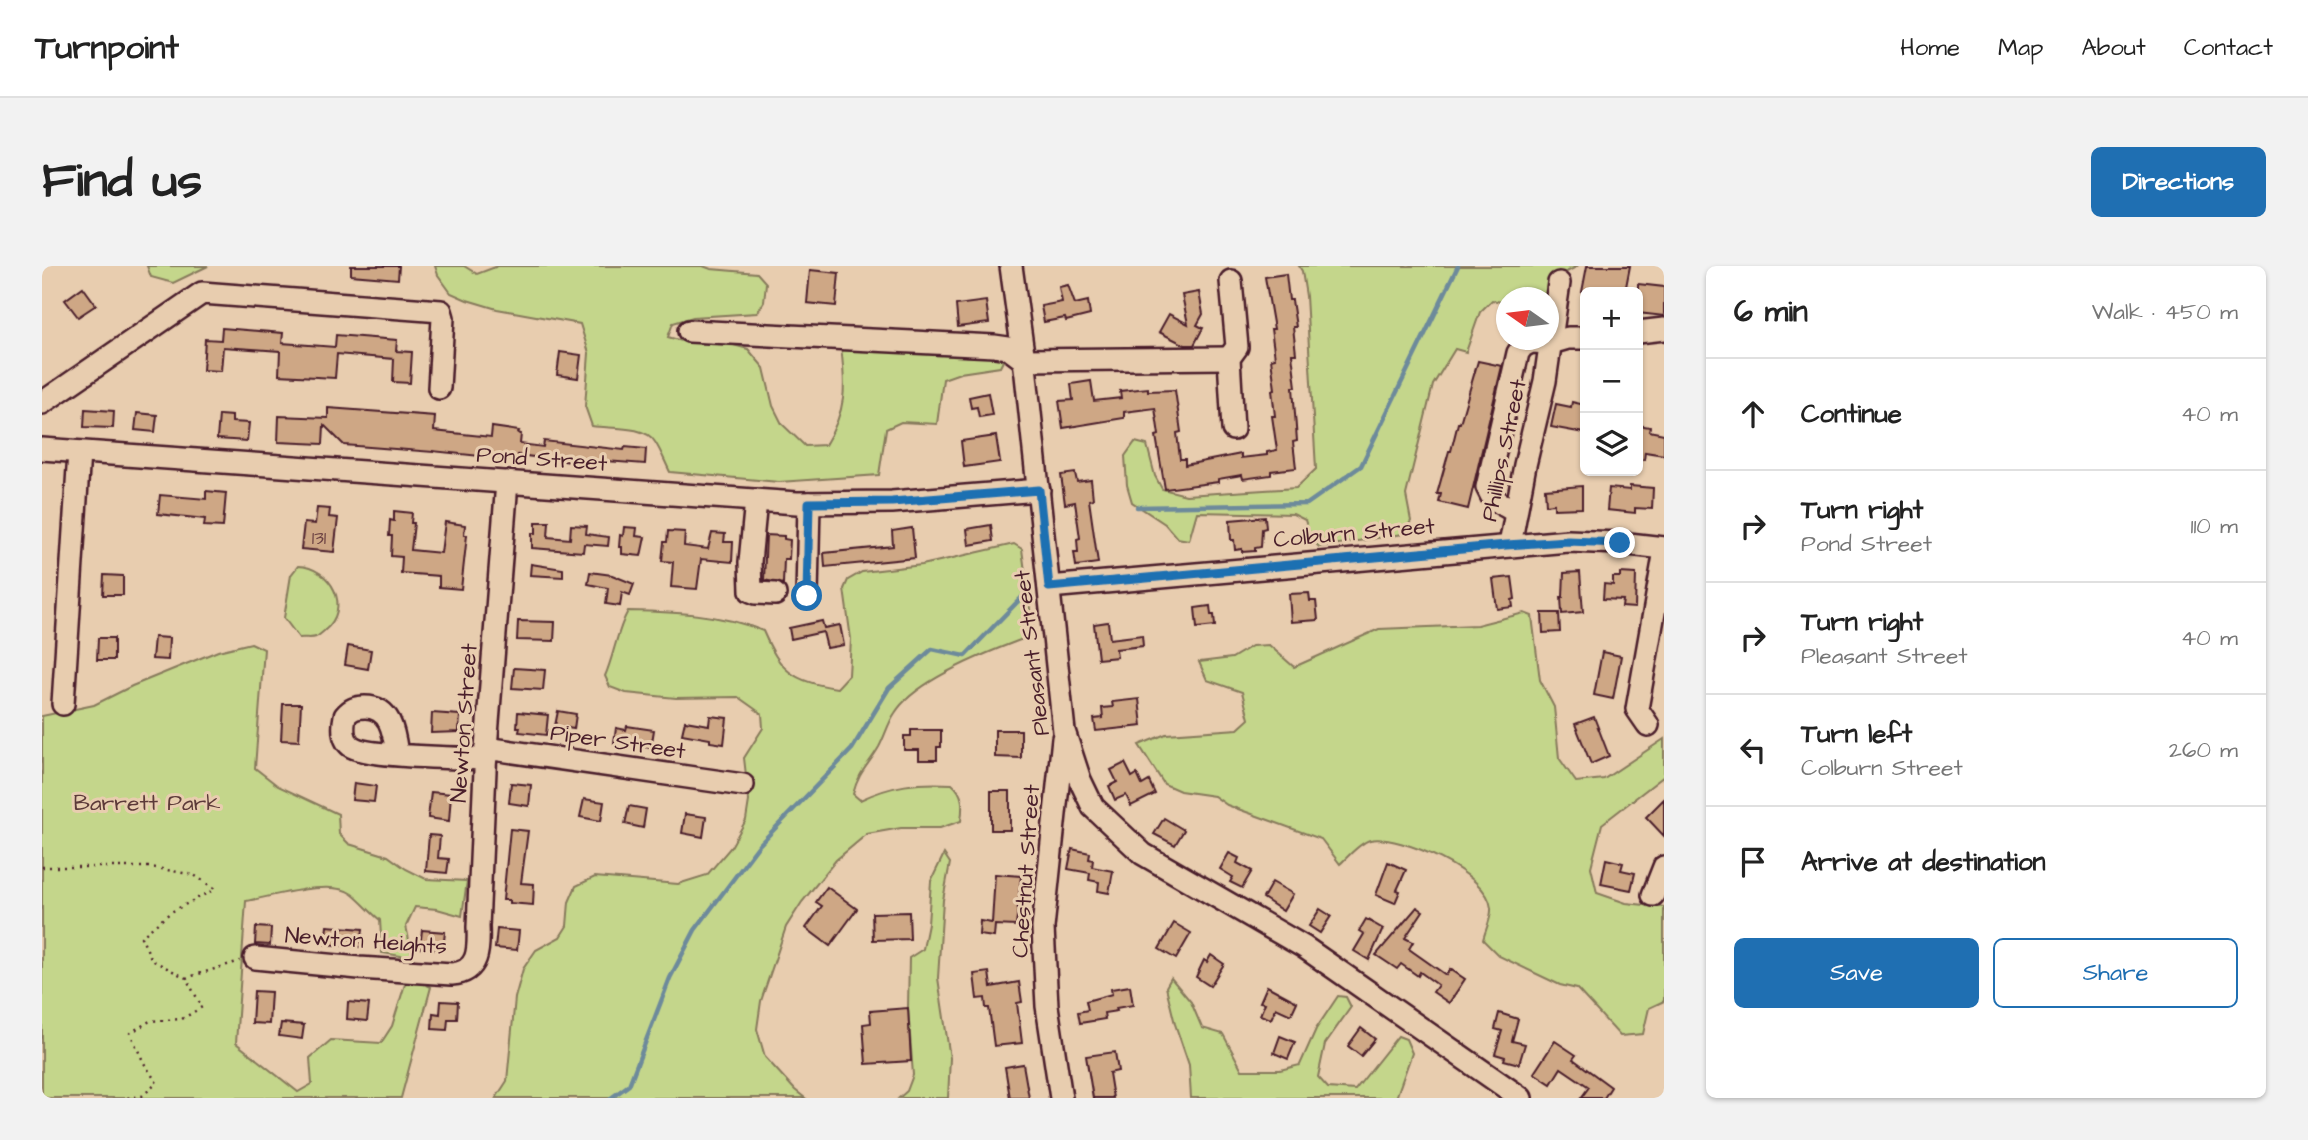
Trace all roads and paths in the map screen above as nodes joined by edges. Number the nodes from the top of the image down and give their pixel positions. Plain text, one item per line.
1 (1011, 266) edge
2 (1231, 281) dead end
3 (1559, 283) dead end
4 (1558, 287) edge
5 (1664, 329) edge
6 (689, 331) dead end
7 (1643, 331) edge
8 (1580, 338) edge
9 (1559, 341) edge
10 (1521, 350) edge
11 (1550, 350) edge
12 (1229, 358) junction
13 (1024, 360) junction
14 (439, 388) dead end
15 (42, 403) edge
16 (1233, 429) dead end
17 (42, 449) edge
18 (79, 452) junction
19 (508, 482) junction
20 (1039, 490) junction
21 (756, 500) junction
22 (809, 503) junction
23 (1516, 512) junction
24 (1510, 545) junction
25 (1664, 548) edge
26 (1664, 556) edge
27 (1049, 587) junction
28 (775, 594) dead end
29 (807, 596) dead end
30 (63, 704) dead end
31 (1648, 725) dead end
32 (1064, 731) junction
33 (397, 754) dead end
34 (486, 754) junction
35 (743, 785) dead end
36 (42, 867) edge
37 (1664, 867) edge
38 (1653, 895) dead end
39 (255, 958) joint
40 (470, 967) joint
41 (187, 978) junction
42 (126, 1098) edge
43 (1060, 1098) edge
44 (1521, 1098) edge

1 - 13 street, Pleasant Street
2 - 12 street
3 - 4 street, Phillips Street
5 - 7 street
6 - 13 street
8 - 9 street
10 - 23 street
11 - 23 street, Phillips Street
12 - 13 street
12 - 16 street
13 - 20 street, Pleasant Street
14 - 15 street
17 - 18 street, Pond Street
18 - 19 street, Pond Street
18 - 30 street
19 - 21 street, Pond Street
19 - 34 street, Newton Street
20 - 22 street, Pond Street
20 - 27 street, Pleasant Street
21 - 22 street, Pond Street
21 - 28 street
22 - 29 street
23 - 24 street, Phillips Street
24 - 25 street, Colburn Street
24 - 27 street, Colburn Street
26 - 31 street
27 - 32 street, Pleasant Street
32 - 43 street, Chestnut Street
32 - 44 street, Pleasant Street
33 - 34 street, Piper Street
34 - 35 street, Piper Street
34 - 40 street, Newton Street
36 - 41 path
37 - 38 street
39 - 40 street, Newton Heights
39 - 41 path
41 - 42 path

